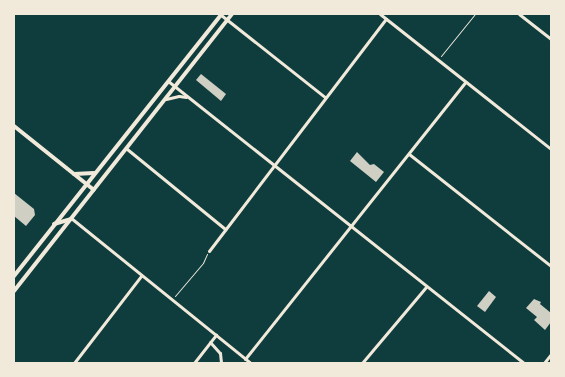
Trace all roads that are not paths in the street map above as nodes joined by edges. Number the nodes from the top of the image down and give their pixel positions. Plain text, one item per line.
1 (221, 14) edge
2 (232, 14) edge
3 (380, 14) edge
4 (519, 14) edge
5 (386, 19) junction
6 (227, 20) junction
7 (551, 39) edge
8 (168, 81) junction
9 (465, 82) junction
10 (174, 86) junction
11 (325, 97) junction
12 (189, 98) junction
13 (164, 100) junction
14 (14, 126) edge
15 (127, 149) junction
16 (551, 149) edge
17 (409, 154) junction
18 (274, 164) junction
19 (94, 173) junction
20 (74, 174) junction
21 (86, 183) junction
22 (94, 190) junction
23 (71, 218) junction
24 (54, 224) junction
25 (352, 227) junction
26 (224, 229) junction
27 (208, 251) road end
28 (551, 266) edge
29 (14, 276) edge
30 (141, 276) junction
31 (426, 287) junction
32 (14, 291) edge
33 (216, 335) junction
34 (210, 342) junction
35 (551, 354) edge
36 (245, 359) junction
37 (74, 363) edge
38 (194, 363) edge
39 (221, 363) edge
40 (251, 363) edge
41 (362, 363) edge
42 (524, 363) edge
43 (534, 363) edge
44 (538, 363) edge
45 (544, 363) edge

1 - 6 street
1 - 8 main road
2 - 6 main road
3 - 5 street
4 - 7 street
5 - 9 street
5 - 11 street
6 - 10 main road
6 - 11 street
8 - 10 street
8 - 19 main road
9 - 16 street
9 - 17 street
10 - 12 street
10 - 13 main road
11 - 18 street
12 - 13 street
12 - 18 street
13 - 15 main road
14 - 20 main road
15 - 22 main road
15 - 26 street
17 - 25 street
17 - 28 street
18 - 25 street
18 - 26 street
19 - 20 main road
19 - 21 main road
20 - 21 main road
21 - 22 main road
21 - 24 main road
22 - 23 main road
23 - 24 main road
23 - 30 street
23 - 32 main road
24 - 29 main road
25 - 31 street
25 - 36 street
26 - 27 street
30 - 33 street
30 - 37 street
31 - 41 street
31 - 42 street
33 - 34 street
33 - 36 street
34 - 38 street
34 - 39 street
35 - 45 street
36 - 40 street
43 - 44 street

